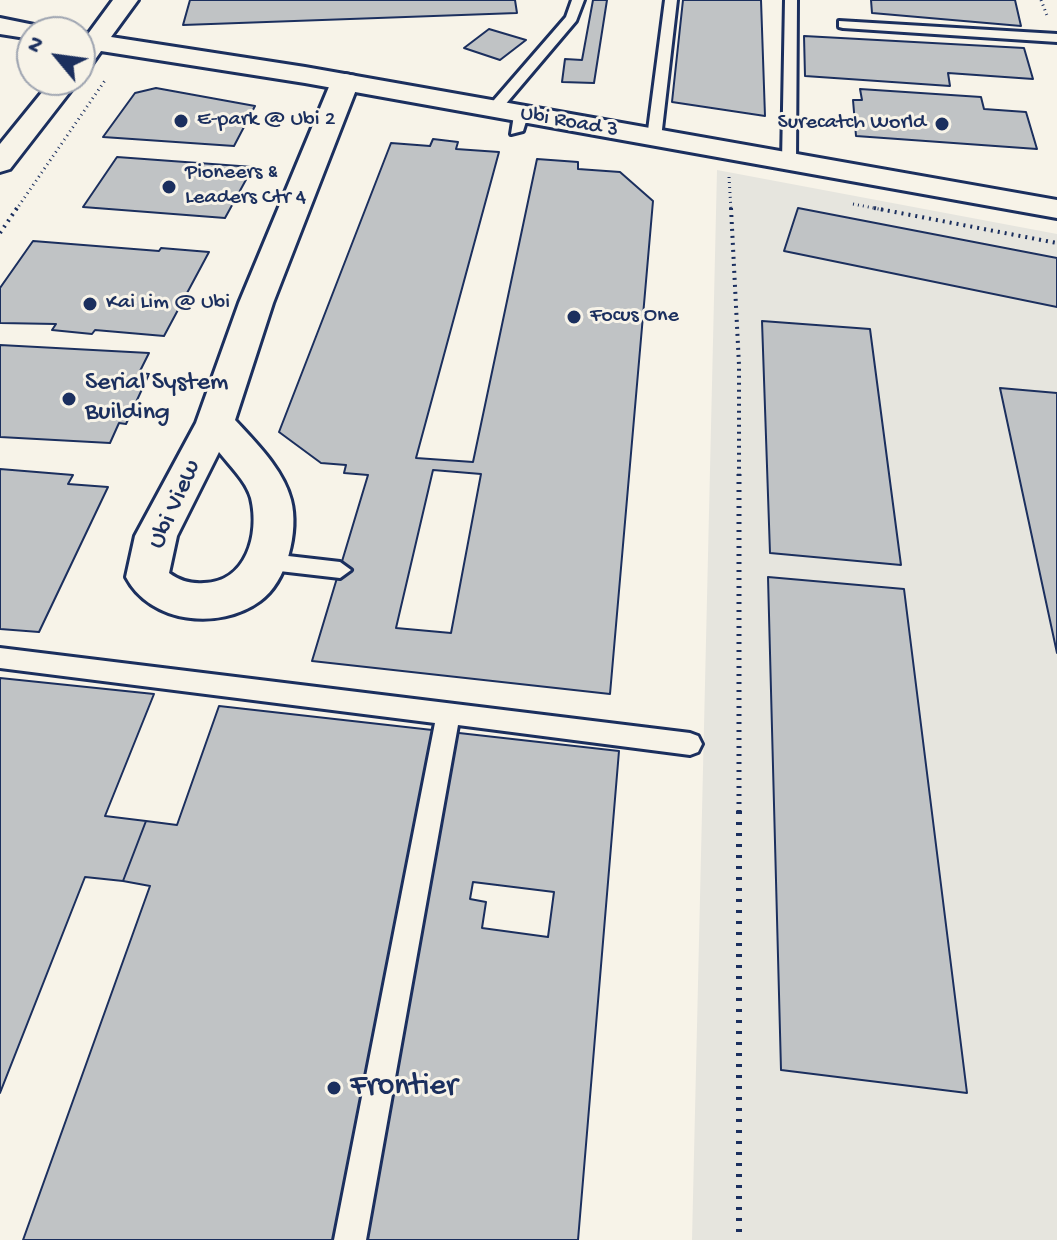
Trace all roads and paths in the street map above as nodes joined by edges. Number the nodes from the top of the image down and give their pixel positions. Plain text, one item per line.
1 (126, 0) edge
2 (578, 0) edge
3 (671, 0) edge
4 (791, 0) edge
5 (843, 24) dead end
6 (96, 35) edge
7 (1057, 38) edge
8 (96, 49) edge
9 (113, 68) dead end
10 (345, 82) junction
11 (51, 96) edge
12 (510, 119) junction
13 (654, 138) junction
14 (9, 139) edge
15 (789, 162) junction
16 (0, 163) edge
17 (728, 168) dead end
18 (853, 204) dead end
19 (1057, 209) edge
20 (0, 233) edge
21 (1057, 243) edge
22 (215, 423) junction
23 (262, 561) junction
24 (340, 570) dead end
25 (0, 658) edge
26 (448, 714) junction
27 (690, 744) dead end
28 (350, 1240) edge
29 (739, 1240) edge

1 - 6 street
2 - 12 lane
3 - 13 lane
4 - 15 lane
5 - 7 lane
8 - 10 street, Ubi Road 3
9 - 20 path
10 - 12 street, Ubi Road 3
10 - 22 street, Ubi View
11 - 14 street
12 - 13 street, Ubi Road 3
13 - 15 street, Ubi Road 3
14 - 16 street
15 - 19 street, Ubi Road 3
17 - 29 path
18 - 21 path
22 - 23 street, Ubi View
22 - 23 street, Ubi View
23 - 24 lane
25 - 26 lane
26 - 27 lane
26 - 28 lane

